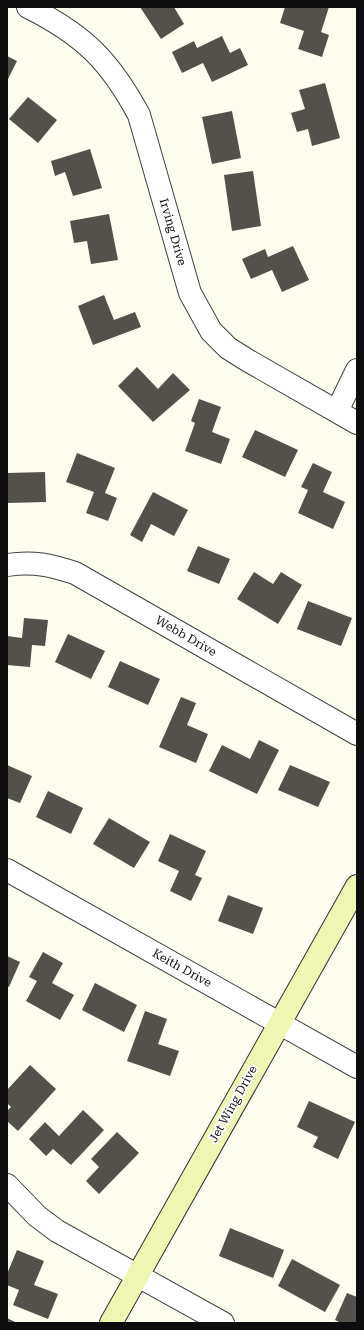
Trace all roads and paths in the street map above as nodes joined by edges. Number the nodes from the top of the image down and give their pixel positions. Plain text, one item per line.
1 (28, 7) edge
2 (357, 370) edge
3 (337, 411) junction
4 (357, 423) edge
5 (7, 566) edge
6 (357, 734) edge
7 (7, 870) edge
8 (357, 886) edge
9 (278, 1023) junction
10 (357, 1067) edge
11 (10, 1195) edge
12 (137, 1276) junction
13 (111, 1323) edge
14 (223, 1323) edge

1 - 3 street, Irving Drive
2 - 3 street
3 - 4 street, Irving Drive
5 - 6 street, Webb Drive
7 - 9 street, Keith Drive
8 - 9 main road, Jet Wing Drive
9 - 10 street, Keith Drive
9 - 12 main road, Jet Wing Drive
11 - 12 street
12 - 13 main road, Jet Wing Drive
12 - 14 street

